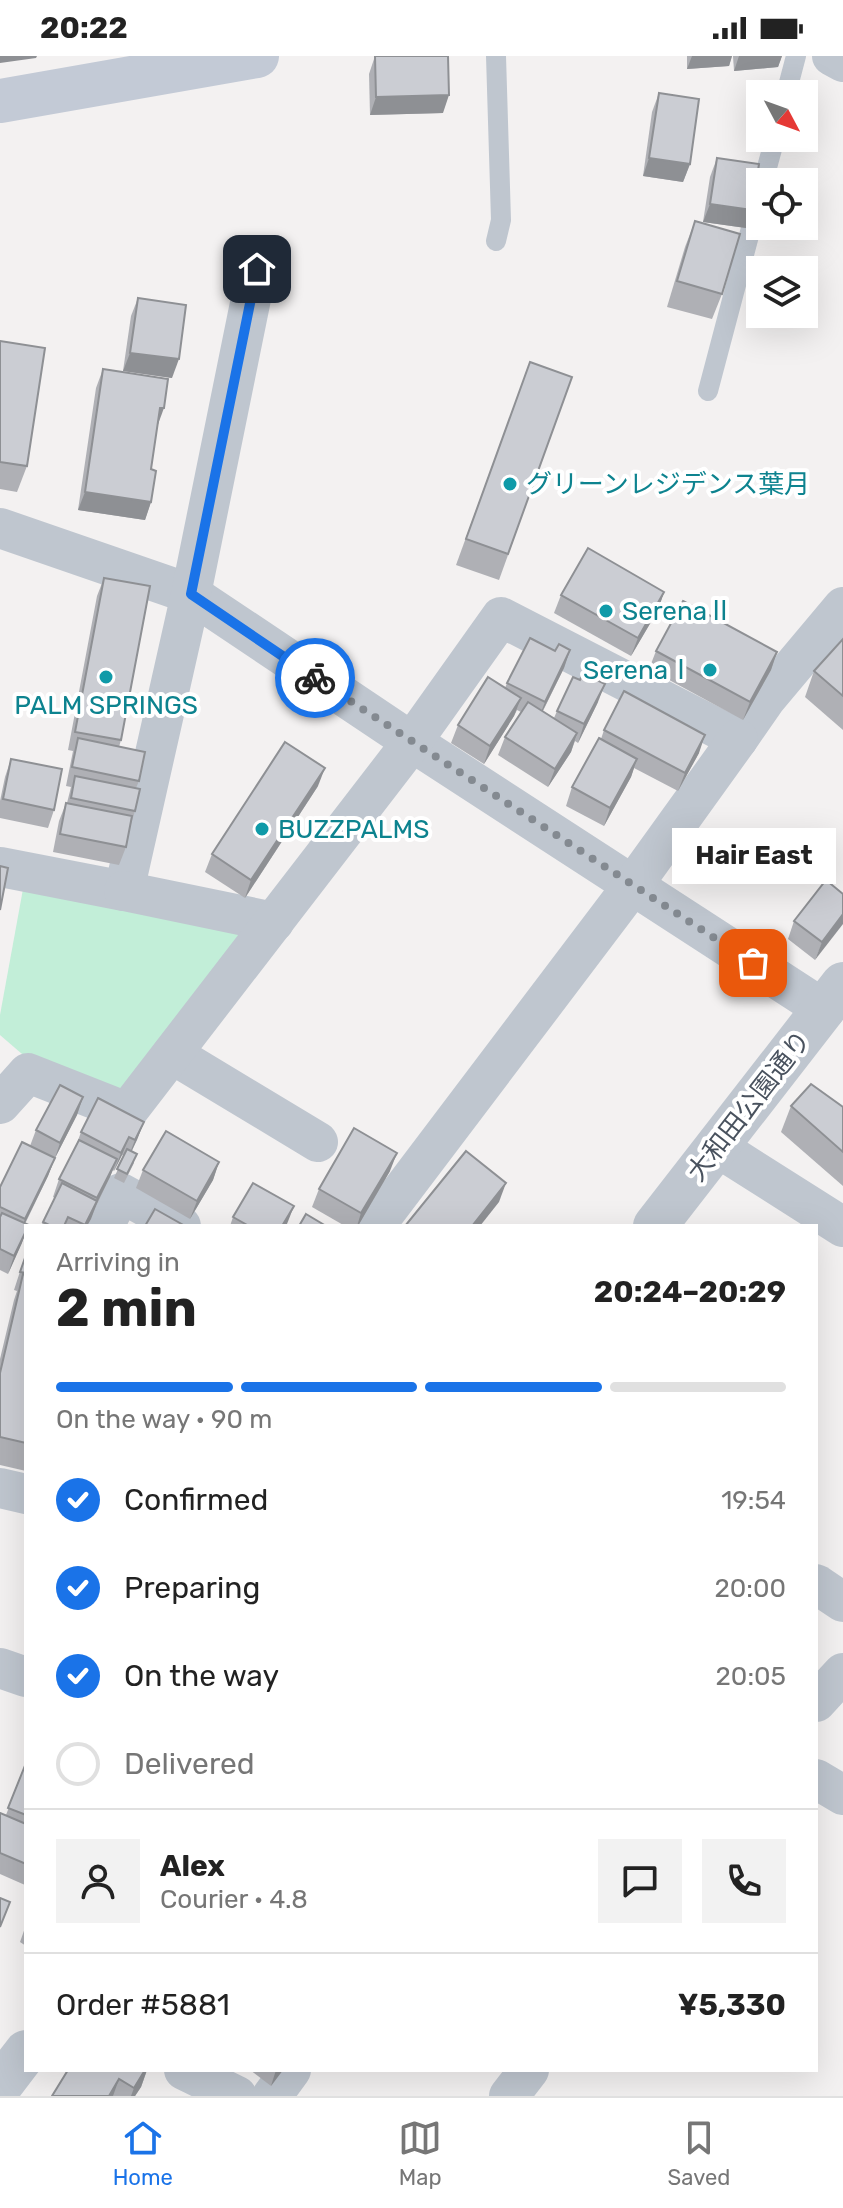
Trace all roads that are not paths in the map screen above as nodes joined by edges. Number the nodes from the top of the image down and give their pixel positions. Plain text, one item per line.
1 (257, 56) edge
2 (496, 56) edge
3 (796, 56) edge
4 (832, 56) edge
5 (843, 62) edge
6 (790, 80) edge
7 (0, 101) edge
8 (748, 240) edge
9 (496, 241) dead end
10 (257, 269) dead end
11 (708, 391) dead end
12 (0, 528) edge
13 (191, 594) junction
14 (843, 607) edge
15 (738, 739) junction
16 (412, 742) junction
17 (0, 867) edge
18 (633, 885) junction
19 (124, 891) junction
20 (274, 922) junction
21 (834, 997) edge
22 (172, 1054) junction
23 (0, 1104) edge
24 (318, 1142) dead end
25 (717, 1147) junction
26 (105, 1224) edge
27 (177, 1224) edge
28 (377, 1224) edge
29 (657, 1224) edge
30 (843, 1227) edge
31 (0, 1488) edge
32 (24, 1494) edge
33 (818, 1585) edge
34 (843, 1602) edge
35 (0, 1668) edge
36 (843, 1673) edge
37 (24, 1676) edge
38 (818, 1700) edge
39 (818, 1780) edge
40 (843, 1795) edge
41 (24, 2055) edge
42 (188, 2072) edge
43 (290, 2072) edge
44 (527, 2072) edge
45 (0, 2086) edge
46 (237, 2096) edge
47 (272, 2096) edge
48 (509, 2096) edge

1 - 7 main road
2 - 9 lane
3 - 6 lane
4 - 5 street
8 - 11 lane
10 - 13 street
12 - 13 street
13 - 16 street
13 - 19 street
14 - 15 street
15 - 16 street
15 - 18 street
16 - 18 street
16 - 20 street
17 - 19 street
18 - 21 street
18 - 28 street
19 - 20 street
20 - 22 street
21 - 25 street, 大和田公園通り
22 - 23 street
22 - 24 street
25 - 29 street, 大和田公園通り
25 - 30 street
26 - 27 street
31 - 32 street
33 - 34 street
35 - 37 street
36 - 38 street
39 - 40 street
41 - 45 street
42 - 46 street
43 - 47 street
44 - 48 street

